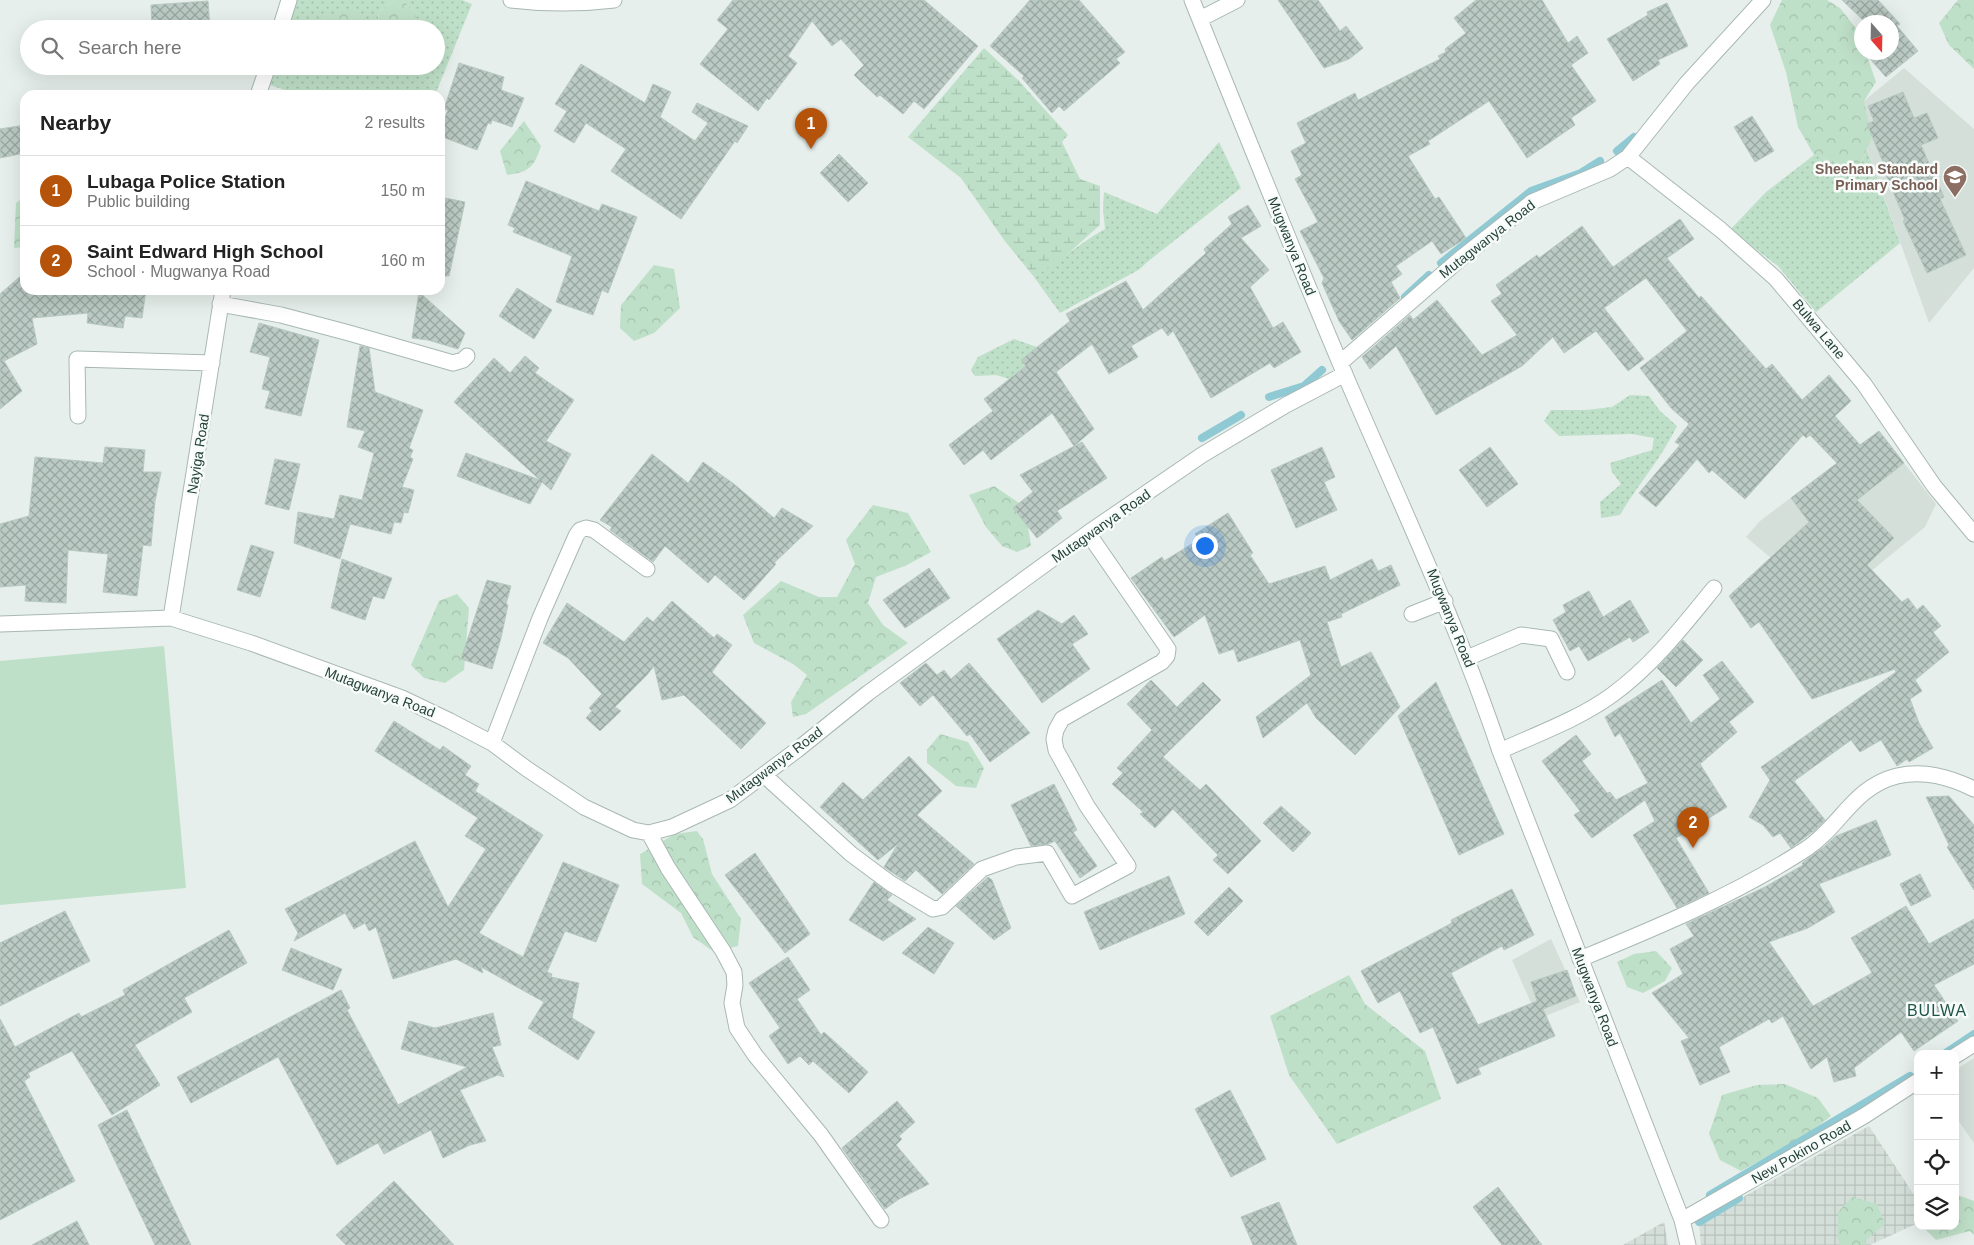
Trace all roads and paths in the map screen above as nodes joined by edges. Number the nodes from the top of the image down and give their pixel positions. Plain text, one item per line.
1 (289, 0) edge
2 (511, 0) edge
3 (614, 0) edge
4 (1192, 0) edge
5 (1237, 0) edge
6 (1763, 0) edge
7 (1200, 19) junction
8 (283, 20) edge
9 (265, 75) edge
10 (260, 90) edge
11 (1628, 157) junction
12 (222, 297) edge
13 (467, 356) dead end
14 (212, 363) junction
15 (1342, 368) junction
16 (78, 416) dead end
17 (1088, 533) junction
18 (1974, 534) edge
19 (646, 568) dead end
20 (1714, 588) dead end
21 (1445, 601) junction
22 (1412, 614) dead end
23 (171, 618) junction
24 (0, 624) edge
25 (1467, 658) junction
26 (1567, 672) dead end
27 (492, 743) junction
28 (1500, 751) junction
29 (764, 776) junction
30 (1974, 789) edge
31 (649, 833) junction
32 (1580, 959) junction
33 (1974, 1044) edge
34 (1959, 1053) edge
35 (1914, 1084) edge
36 (881, 1220) dead end
37 (1682, 1220) junction
38 (1688, 1245) edge

1 - 8 street
2 - 3 street
4 - 7 street, Mugwanya Road
5 - 7 street
6 - 11 street, Mutagwanya Road
7 - 15 street, Mugwanya Road
9 - 10 street
11 - 15 street, Mutagwanya Road
11 - 18 street, Bulwa Lane
12 - 13 street
12 - 14 street, Nayiga Road
14 - 16 street
14 - 23 street, Nayiga Road
15 - 17 street, Mutagwanya Road
15 - 21 street, Mugwanya Road
17 - 29 street, Mutagwanya Road
17 - 29 street
19 - 27 street
20 - 28 street
21 - 22 street
21 - 25 street, Mugwanya Road
23 - 24 street, Mutagwanya Road
23 - 27 street, Mutagwanya Road
25 - 26 street
25 - 28 street, Mugwanya Road
27 - 31 street, Mutagwanya Road
28 - 32 street, Mugwanya Road
29 - 31 street, Mutagwanya Road
30 - 32 street
31 - 36 street
32 - 37 street, Mugwanya Road
33 - 34 street
35 - 37 street, New Pokino Road
37 - 38 street, Mugwanya Road

